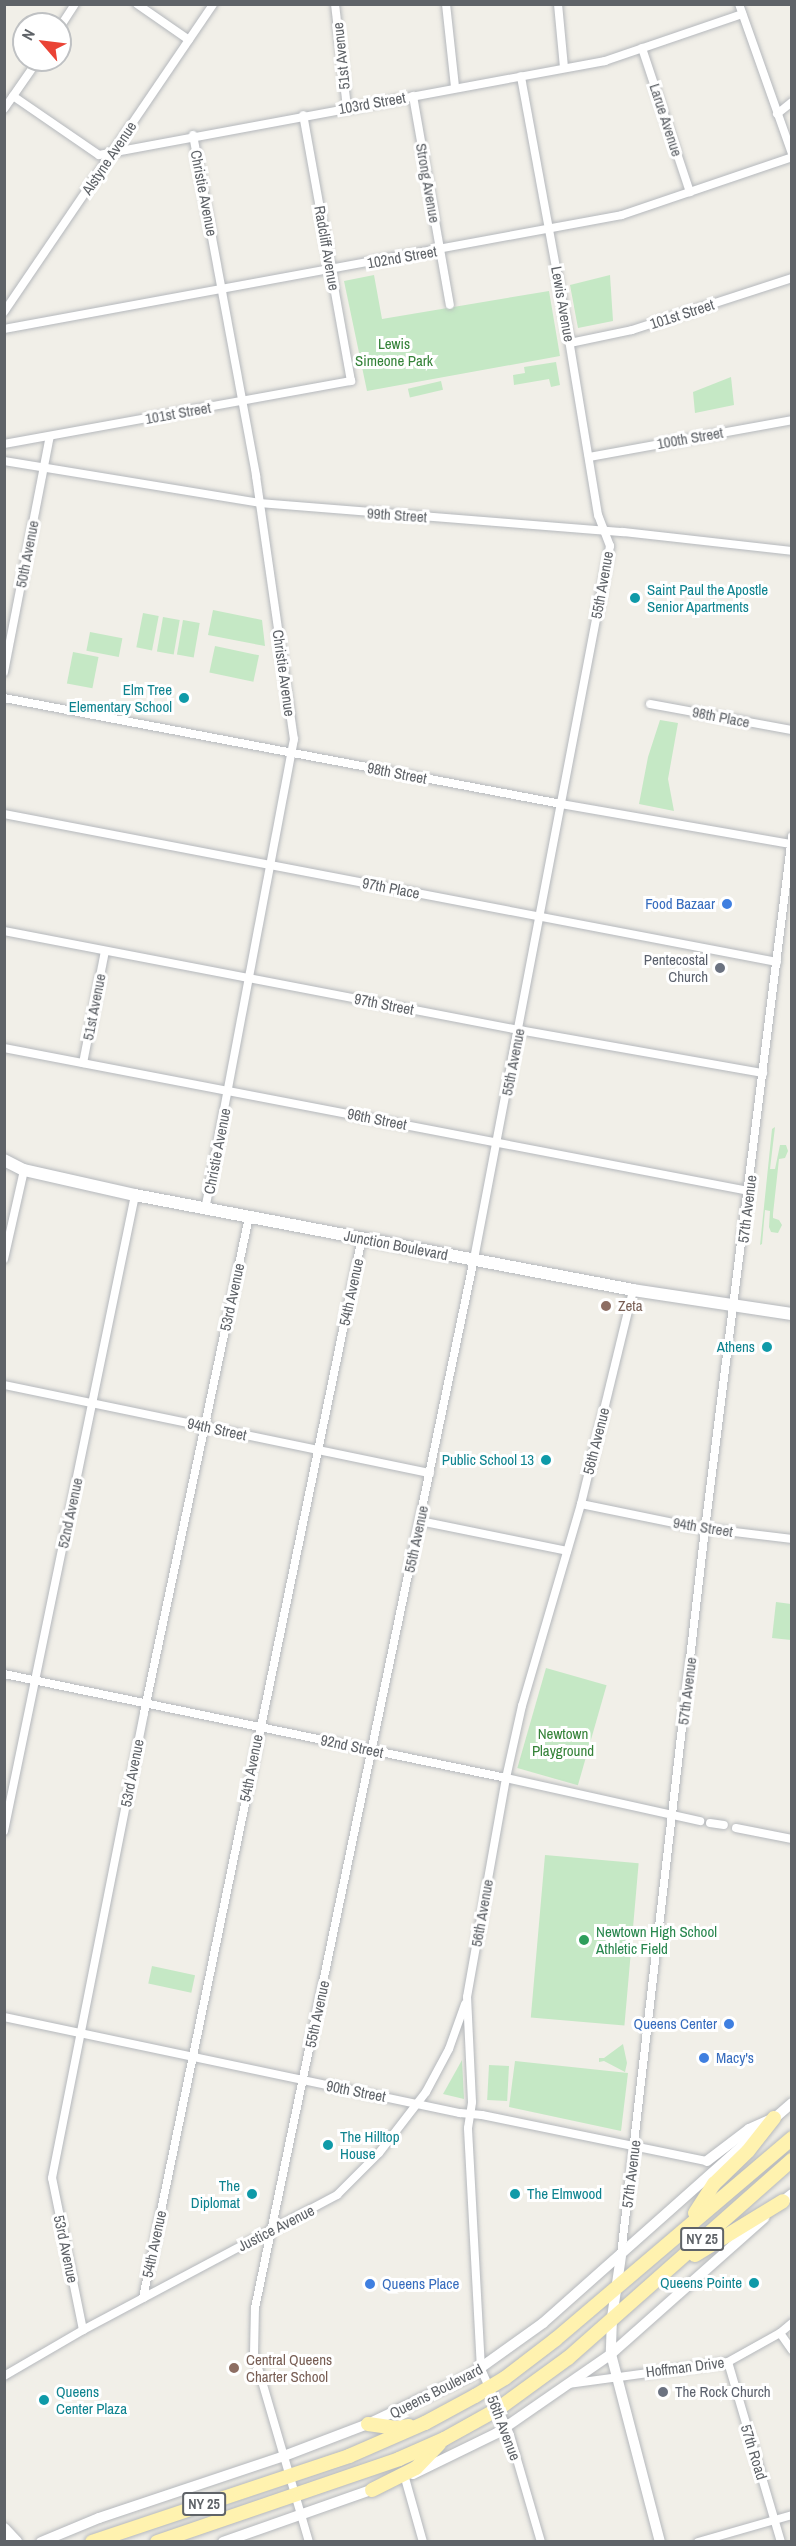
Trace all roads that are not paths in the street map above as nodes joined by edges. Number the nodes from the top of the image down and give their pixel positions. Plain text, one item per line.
1 (136, 4) edge
2 (213, 4) edge
3 (335, 4) edge
4 (446, 4) edge
5 (558, 4) edge
6 (739, 4) edge
7 (742, 14) junction
8 (189, 40) junction
9 (642, 48) junction
10 (564, 68) junction
11 (30, 72) edge
12 (521, 76) junction
13 (455, 87) junction
14 (13, 96) junction
15 (413, 96) junction
16 (792, 102) edge
17 (347, 107) junction
18 (4, 108) edge
19 (777, 114) junction
20 (303, 115) junction
21 (193, 135) junction
22 (114, 151) junction
23 (792, 156) edge
24 (690, 192) junction
25 (550, 229) junction
26 (440, 250) junction
27 (331, 270) junction
28 (792, 278) edge
29 (222, 289) junction
30 (450, 305) dead end
31 (4, 312) edge
32 (4, 328) edge
33 (570, 343) junction
34 (351, 381) joint
35 (242, 402) junction
36 (792, 420) edge
37 (50, 436) junction
38 (4, 444) edge
39 (589, 457) junction
40 (4, 461) edge
41 (43, 466) junction
42 (260, 503) junction
43 (604, 531) junction
44 (792, 551) edge
45 (4, 672) edge
46 (4, 698) edge
47 (650, 704) dead end
48 (792, 730) edge
49 (291, 752) junction
50 (561, 804) junction
51 (4, 814) edge
52 (791, 840) edge
53 (271, 865) junction
54 (540, 916) junction
55 (4, 931) edge
56 (105, 951) junction
57 (777, 962) junction
58 (251, 978) junction
59 (519, 1030) junction
60 (4, 1048) edge
61 (83, 1063) junction
62 (763, 1073) junction
63 (228, 1091) junction
64 (497, 1142) junction
65 (4, 1160) edge
66 (24, 1170) junction
67 (749, 1191) junction
68 (135, 1195) junction
69 (205, 1209) junction
70 (249, 1217) junction
71 (362, 1238) junction
72 (4, 1259) edge
73 (474, 1259) junction
74 (633, 1290) junction
75 (735, 1308) junction
76 (792, 1314) edge
77 (4, 1385) edge
78 (93, 1404) junction
79 (205, 1427) junction
80 (318, 1450) junction
81 (430, 1473) junction
82 (581, 1504) junction
83 (420, 1521) junction
84 (705, 1529) junction
85 (792, 1539) edge
86 (567, 1551) junction
87 (4, 1674) edge
88 (36, 1680) junction
89 (146, 1704) junction
90 (259, 1726) junction
91 (371, 1750) junction
92 (506, 1778) junction
93 (672, 1816) junction
94 (700, 1821) dead end
95 (710, 1822) dead end
96 (724, 1825) dead end
97 (736, 1828) dead end
98 (4, 1831) edge
99 (792, 1839) edge
100 (467, 1998) junction
101 (4, 2017) edge
102 (80, 2032) junction
103 (193, 2055) junction
104 (303, 2080) junction
105 (792, 2103) edge
106 (417, 2104) junction
107 (470, 2114) junction
108 (774, 2118) junction
109 (792, 2138) edge
110 (635, 2146) junction
111 (792, 2160) edge
112 (707, 2161) joint
113 (787, 2197) edge
114 (687, 2226) junction
115 (272, 2230) junction
116 (621, 2256) junction
117 (658, 2279) junction
118 (619, 2284) junction
119 (142, 2298) junction
120 (612, 2318) junction
121 (792, 2323) edge
122 (82, 2330) junction
123 (780, 2333) junction
124 (792, 2350) edge
125 (611, 2354) junction
126 (728, 2362) junction
127 (481, 2369) junction
128 (4, 2376) edge
129 (615, 2377) junction
130 (568, 2384) junction
131 (488, 2388) junction
132 (498, 2409) junction
133 (425, 2423) junction
134 (368, 2424) junction
135 (506, 2427) junction
136 (444, 2439) junction
137 (284, 2456) junction
138 (290, 2476) junction
139 (405, 2478) junction
140 (372, 2490) junction
141 (295, 2496) junction
142 (301, 2515) junction
143 (792, 2515) edge
144 (775, 2520) junction
145 (4, 2529) edge
146 (16, 2541) edge
147 (40, 2541) edge
148 (92, 2541) edge
149 (157, 2541) edge
150 (223, 2541) edge
151 (309, 2541) edge
152 (423, 2541) edge
153 (541, 2541) edge
154 (660, 2541) edge
155 (698, 2541) edge
156 (781, 2541) edge

1 - 8 street
2 - 8 street, Alstyne Avenue
3 - 17 street, 51st Avenue
4 - 13 street
5 - 10 street
6 - 7 street
7 - 9 street, 103rd Street
7 - 19 street
8 - 22 street, Alstyne Avenue
9 - 10 street, 103rd Street
9 - 24 street, Larue Avenue
10 - 12 street, 103rd Street
11 - 14 street
12 - 13 street, 103rd Street
12 - 25 street, Lewis Avenue
13 - 15 street, 103rd Street
14 - 18 street
14 - 22 street, 103rd Street
15 - 17 street, 103rd Street
15 - 26 street, Strong Avenue
16 - 19 street
17 - 20 street, 103rd Street
19 - 23 street
20 - 21 street, 103rd Street
20 - 27 street, Radcliff Avenue
21 - 22 street, 103rd Street
21 - 29 street, Christie Avenue
22 - 31 street, Alstyne Avenue
23 - 24 street, 102nd Street
24 - 25 street, 102nd Street
25 - 26 street, 102nd Street
25 - 33 street, Lewis Avenue
26 - 27 street, 102nd Street
26 - 30 street, Strong Avenue
27 - 29 street, 102nd Street
27 - 34 street, Radcliff Avenue
28 - 33 street, 101st Street
29 - 32 street, 102nd Street
29 - 35 street, Christie Avenue
33 - 39 street, Lewis Avenue
34 - 35 street, 101st Street
35 - 37 street, 101st Street
35 - 42 street, Christie Avenue
36 - 39 street, 100th Street
37 - 38 street, 101st Street
37 - 41 street, 50th Avenue
39 - 43 street, Lewis Avenue
40 - 41 street, 99th Street
41 - 42 street, 99th Street
41 - 45 street, 50th Avenue
42 - 43 street, 99th Street
42 - 49 street, Christie Avenue
43 - 44 street, 99th Street
43 - 50 street, 55th Avenue
46 - 49 street, 98th Street
47 - 48 street, 98th Place
49 - 50 street, 98th Street
49 - 53 street, Christie Avenue
50 - 52 street, 98th Street
50 - 54 street, 55th Avenue
51 - 53 street, 97th Place
52 - 57 street, 57th Avenue
53 - 54 street, 97th Place
53 - 58 street, Christie Avenue
54 - 57 street, 97th Place
54 - 59 street, 55th Avenue
55 - 56 street, 97th Street
56 - 58 street, 97th Street
56 - 61 street, 51st Avenue
57 - 62 street, 57th Avenue
58 - 59 street, 97th Street
58 - 63 street, Christie Avenue
59 - 62 street, 97th Street
59 - 64 street, 55th Avenue
60 - 61 street, 96th Street
61 - 63 street, 96th Street
62 - 67 street, 57th Avenue
63 - 64 street, 96th Street
63 - 69 street, Christie Avenue
64 - 67 street, 96th Street
64 - 73 street, 55th Avenue
65 - 66 main road, Junction Boulevard
66 - 68 main road, Junction Boulevard
66 - 72 street
67 - 75 street, 57th Avenue
68 - 69 main road, Junction Boulevard
68 - 78 street, 52nd Avenue
69 - 70 main road, Junction Boulevard
70 - 71 main road, Junction Boulevard
70 - 79 street, 53rd Avenue
71 - 73 main road, Junction Boulevard
71 - 80 street, 54th Avenue
73 - 74 main road, Junction Boulevard
73 - 81 street, 55th Avenue
74 - 75 main road, Junction Boulevard
74 - 82 street, 56th Avenue
75 - 76 main road, Junction Boulevard
75 - 84 street, 57th Avenue
77 - 78 street, 94th Street
78 - 79 street, 94th Street
78 - 88 street, 52nd Avenue
79 - 80 street, 94th Street
79 - 89 street, 53rd Avenue
80 - 81 street, 94th Street
80 - 90 street, 54th Avenue
81 - 83 street, 55th Avenue
82 - 84 street, 94th Street
82 - 86 street, 56th Avenue
83 - 86 street
83 - 91 street, 55th Avenue
84 - 85 street, 94th Street
84 - 93 street, 57th Avenue
86 - 92 street, 56th Avenue
87 - 88 street, 92nd Street
88 - 89 street, 92nd Street
88 - 98 street, 52nd Avenue
89 - 90 street, 92nd Street
89 - 102 street, 53rd Avenue
90 - 91 street, 92nd Street
90 - 103 street, 54th Avenue
91 - 92 street, 92nd Street
91 - 104 street, 55th Avenue
92 - 93 street, 92nd Street
92 - 100 street, 56th Avenue
93 - 94 street, 92nd Street
93 - 110 street, 57th Avenue
95 - 96 street
97 - 99 street
100 - 106 street, Justice Avenue
100 - 107 street, 56th Avenue
101 - 102 street, 90th Street
102 - 103 street, 90th Street
102 - 122 street, 53rd Avenue
103 - 104 street, 90th Street
103 - 119 street, 54th Avenue
104 - 106 street, 90th Street
104 - 115 street, 55th Avenue
105 - 108 street, Queens Boulevard
106 - 107 street, 90th Street
106 - 115 street, Justice Avenue
107 - 110 street, 90th Street
107 - 127 street, 56th Avenue
108 - 112 street
108 - 114 main road
108 - 116 street, Queens Boulevard
109 - 114 main road, Queens Boulevard / NY 25
110 - 112 street, 90th Street
110 - 116 street, 57th Avenue
111 - 117 main road, NY 25
113 - 117 main road
113 - 125 street
114 - 118 main road, Queens Boulevard / NY 25
115 - 119 street, Justice Avenue
115 - 137 street, 55th Avenue
116 - 118 street, 57th Avenue
116 - 127 street, Queens Boulevard
117 - 120 main road, NY 25
118 - 120 street, 57th Avenue
118 - 131 main road, Queens Boulevard / NY 25
119 - 122 street, Justice Avenue
120 - 125 street, 57th Avenue
120 - 132 main road, NY 25
121 - 123 street, Hoffman Drive
122 - 128 street, Justice Avenue
123 - 124 street
123 - 126 street, Hoffman Drive
125 - 129 street, 57th Avenue
125 - 130 street
126 - 129 street, Hoffman Drive
126 - 144 street, 57th Road
127 - 131 street, 56th Avenue
127 - 134 street, Queens Boulevard
129 - 130 street, Hoffman Drive
129 - 154 street, 57th Avenue
130 - 135 street
131 - 132 street, 56th Avenue
131 - 133 main road, Queens Boulevard / NY 25
132 - 135 street, 56th Avenue
132 - 136 main road, NY 25
133 - 134 main road
133 - 138 main road, Queens Boulevard / NY 25
134 - 137 street, Queens Boulevard
135 - 139 street
135 - 153 street, 56th Avenue
136 - 140 main road
136 - 141 main road, NY 25
137 - 138 street, 55th Avenue
137 - 147 street, Queens Boulevard
138 - 141 street, 55th Avenue
138 - 148 main road, Queens Boulevard / NY 25
139 - 140 street
139 - 152 street
140 - 142 street
141 - 142 street, 55th Avenue
141 - 149 main road, NY 25
142 - 150 street
142 - 151 street, 55th Avenue
143 - 144 street
144 - 155 street
144 - 156 street, 57th Road
145 - 146 main road

